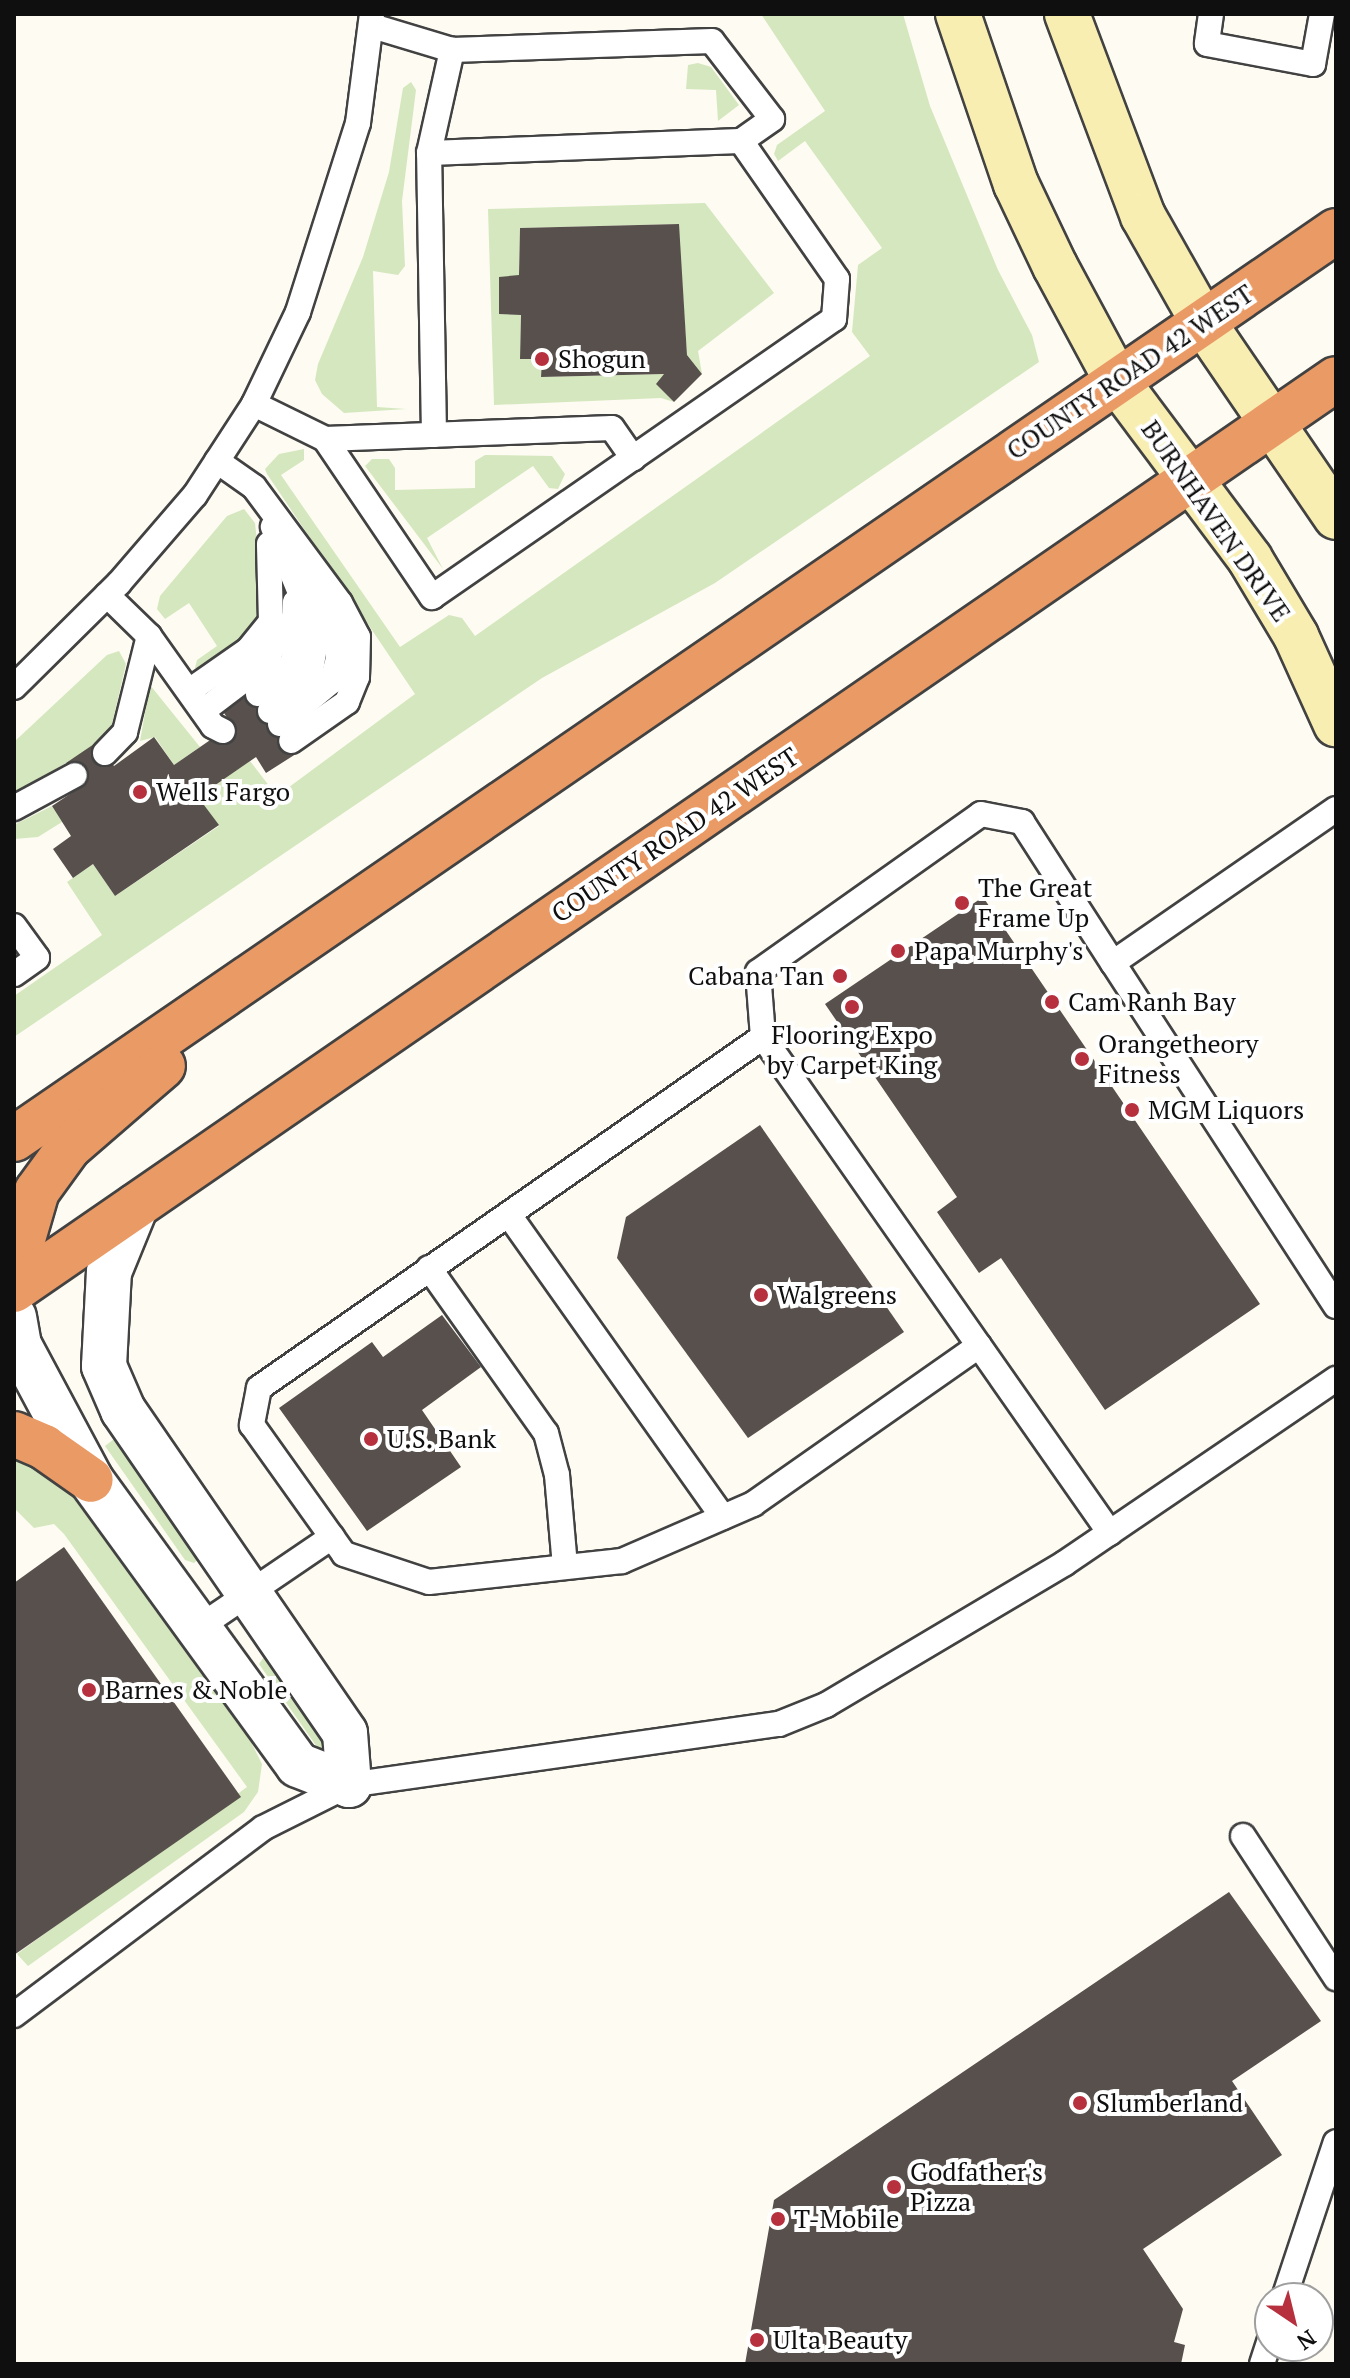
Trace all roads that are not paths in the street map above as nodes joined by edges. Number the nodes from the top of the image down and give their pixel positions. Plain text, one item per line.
1 (958, 14) edge
2 (1067, 14) edge
3 (1211, 14) edge
4 (1322, 14) edge
5 (372, 20) edge
6 (452, 50) junction
7 (741, 141) junction
8 (429, 153) junction
9 (1336, 231) edge
10 (1203, 322) junction
11 (1336, 379) edge
12 (1117, 381) junction
13 (254, 404) junction
14 (1273, 423) junction
15 (434, 435) junction
16 (325, 439) junction
17 (633, 458) junction
18 (217, 461) junction
19 (1191, 480) junction
20 (266, 506) junction
21 (1336, 517) edge
22 (283, 588) junction
23 (107, 595) junction
24 (149, 636) junction
25 (14, 687) edge
26 (1336, 724) edge
27 (105, 753) dead end
28 (75, 775) dead end
29 (14, 808) edge
30 (1336, 809) edge
31 (329, 923) junction
32 (14, 926) edge
33 (1113, 963) junction
34 (14, 974) edge
35 (763, 1037) junction
36 (14, 1139) edge
37 (136, 1206) junction
38 (509, 1215) junction
39 (429, 1268) junction
40 (14, 1270) edge
41 (14, 1290) edge
42 (1336, 1306) edge
43 (14, 1317) edge
44 (979, 1346) junction
45 (1336, 1379) edge
46 (14, 1434) edge
47 (91, 1480) junction
48 (723, 1517) junction
49 (1110, 1533) junction
50 (332, 1537) junction
51 (565, 1567) junction
52 (249, 1593) junction
53 (198, 1628) junction
54 (349, 1785) junction
55 (1243, 1836) dead end
56 (1336, 1978) edge
57 (14, 2015) edge
58 (1336, 2142) edge
59 (1289, 2282) edge

1 - 12 street, BURNHAVEN DRIVE
2 - 10 street
3 - 4 lane
5 - 6 lane
5 - 13 lane
6 - 7 lane
6 - 8 lane
7 - 8 lane
7 - 17 lane
8 - 15 lane
9 - 10 highway, COUNTY ROAD 42 WEST
10 - 12 highway, COUNTY ROAD 42 WEST
10 - 14 street
11 - 14 highway, COUNTY ROAD 42 WEST
12 - 19 street, BURNHAVEN DRIVE
12 - 31 highway, COUNTY ROAD 42 WEST
13 - 16 lane
13 - 18 lane
14 - 19 highway, COUNTY ROAD 42 WEST
14 - 21 street
15 - 16 lane
15 - 17 lane
16 - 17 lane
18 - 20 lane
18 - 23 lane
19 - 26 street, BURNHAVEN DRIVE
19 - 37 highway, COUNTY ROAD 42 WEST
20 - 22 lane
20 - 22 lane
22 - 24 lane
23 - 24 lane
23 - 25 lane
24 - 27 lane
28 - 29 lane
30 - 33 lane
31 - 36 highway, COUNTY ROAD 42 WEST
31 - 40 highway
32 - 34 lane
33 - 35 lane
33 - 42 lane
35 - 38 lane
35 - 44 lane
37 - 41 highway, COUNTY ROAD 42 WEST
37 - 52 street
38 - 39 lane
38 - 48 lane
39 - 50 lane
39 - 51 lane
43 - 47 street
44 - 48 lane
44 - 49 lane
45 - 49 lane
46 - 47 highway
47 - 53 street
48 - 51 lane
49 - 54 lane
50 - 51 lane
50 - 52 lane
52 - 53 lane
52 - 54 street
53 - 54 street
54 - 57 lane
55 - 56 lane
58 - 59 lane

